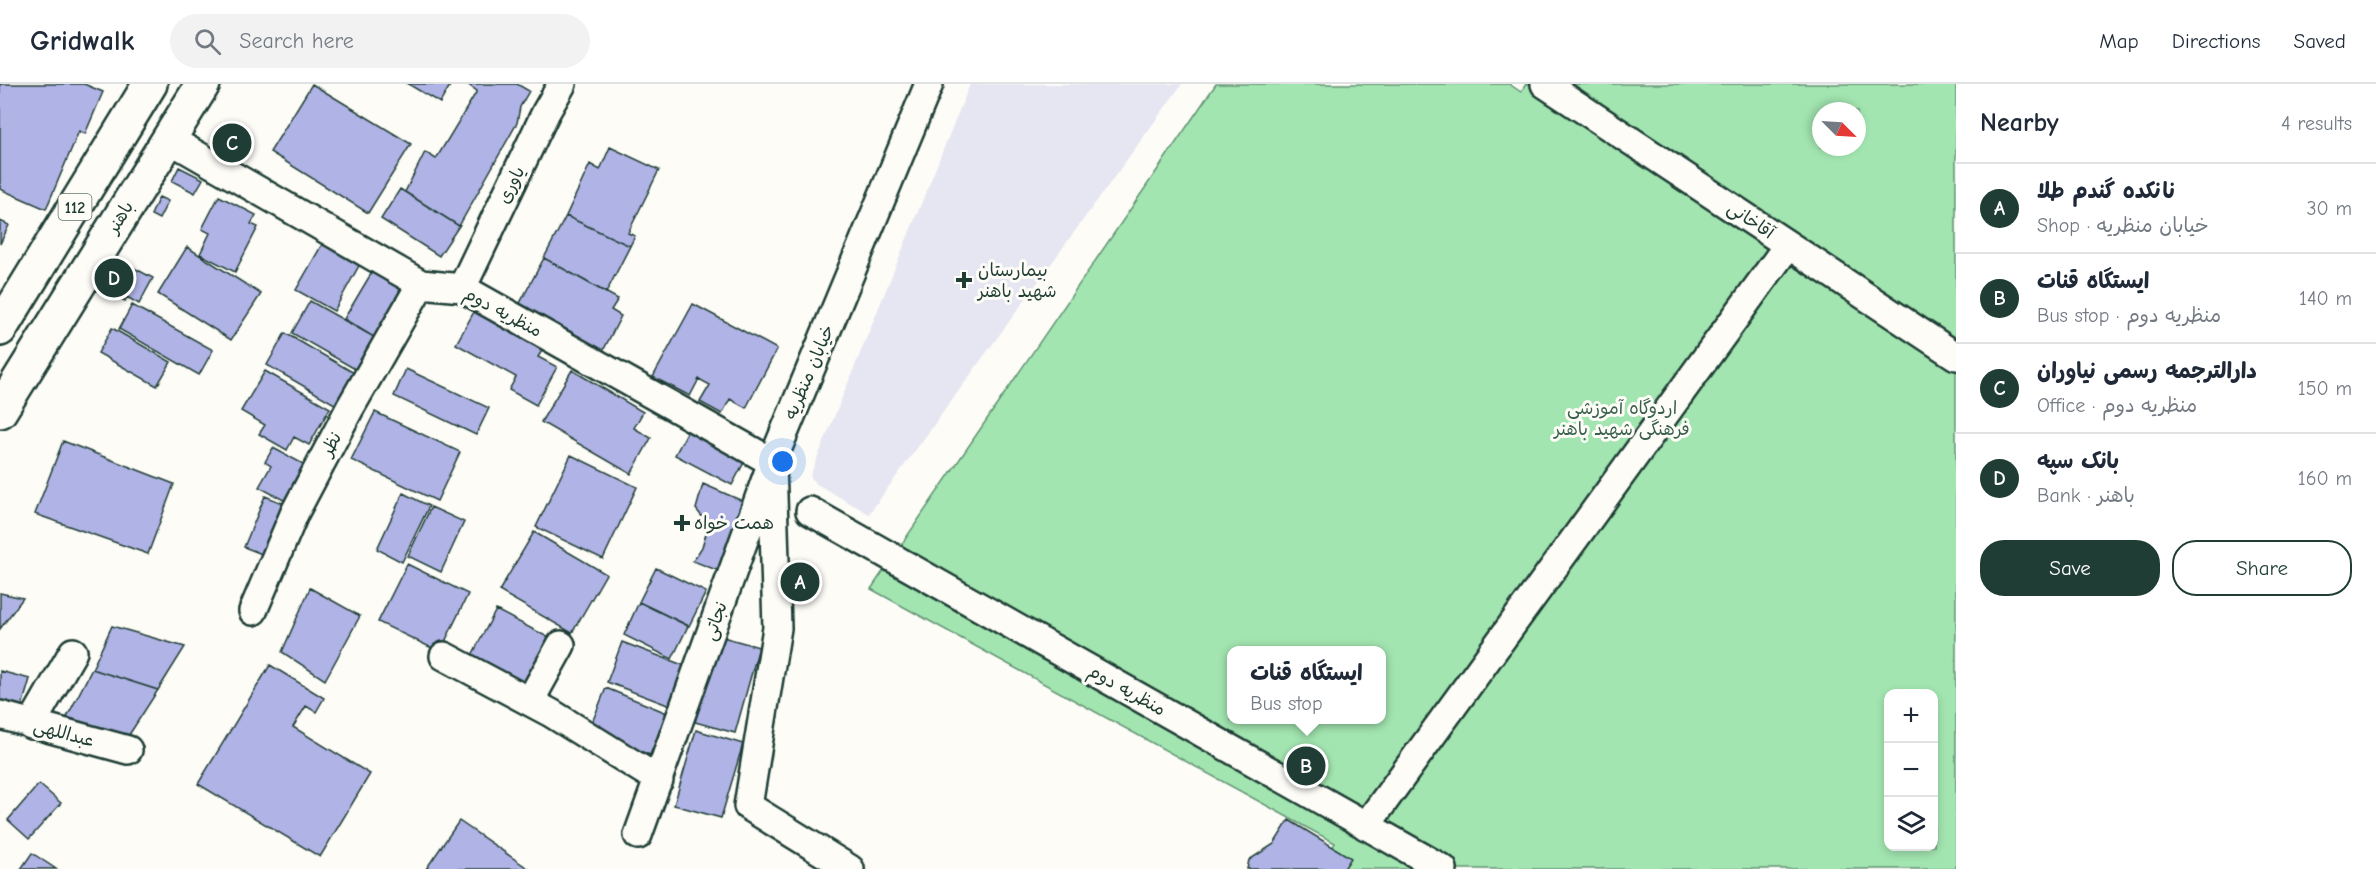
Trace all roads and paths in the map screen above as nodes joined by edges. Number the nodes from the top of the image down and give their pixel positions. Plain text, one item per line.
1 (150, 84) edge
2 (203, 84) edge
3 (562, 84) edge
4 (929, 84) edge
5 (1545, 84) edge
6 (169, 139) junction
7 (1788, 245) junction
8 (420, 284) junction
9 (462, 288) junction
10 (0, 329) edge
11 (1956, 356) edge
12 (0, 411) edge
13 (772, 462) junction
14 (810, 511) dead end
15 (253, 611) dead end
16 (561, 645) dead end
17 (73, 652) dead end
18 (444, 656) dead end
19 (530, 701) junction
20 (2, 720) edge
21 (31, 725) junction
22 (128, 750) dead end
23 (659, 780) junction
24 (1366, 826) junction
25 (638, 836) dead end
26 (850, 869) edge
27 (1443, 869) edge

1 - 10 main road, 112
2 - 6 main road, باهنر / 112
3 - 9 street, یاوری
4 - 13 street, خیابان منظریه
5 - 7 street, آقاخانی
6 - 8 street, منظریه دوم
6 - 12 main road, باهنر / 112
7 - 11 street, آقاخانی
7 - 24 street
8 - 9 street, منظریه دوم
8 - 15 street, نظر
9 - 13 street, منظریه دوم
13 - 23 street, نجاتی
13 - 26 street, خیابان منظریه
14 - 24 street, منظریه دوم
16 - 19 street
17 - 21 street
18 - 19 street
19 - 23 street
20 - 21 street, عبداللهی
21 - 22 street, عبداللهی
23 - 25 street, نجاتی
24 - 27 street, منظریه دوم

